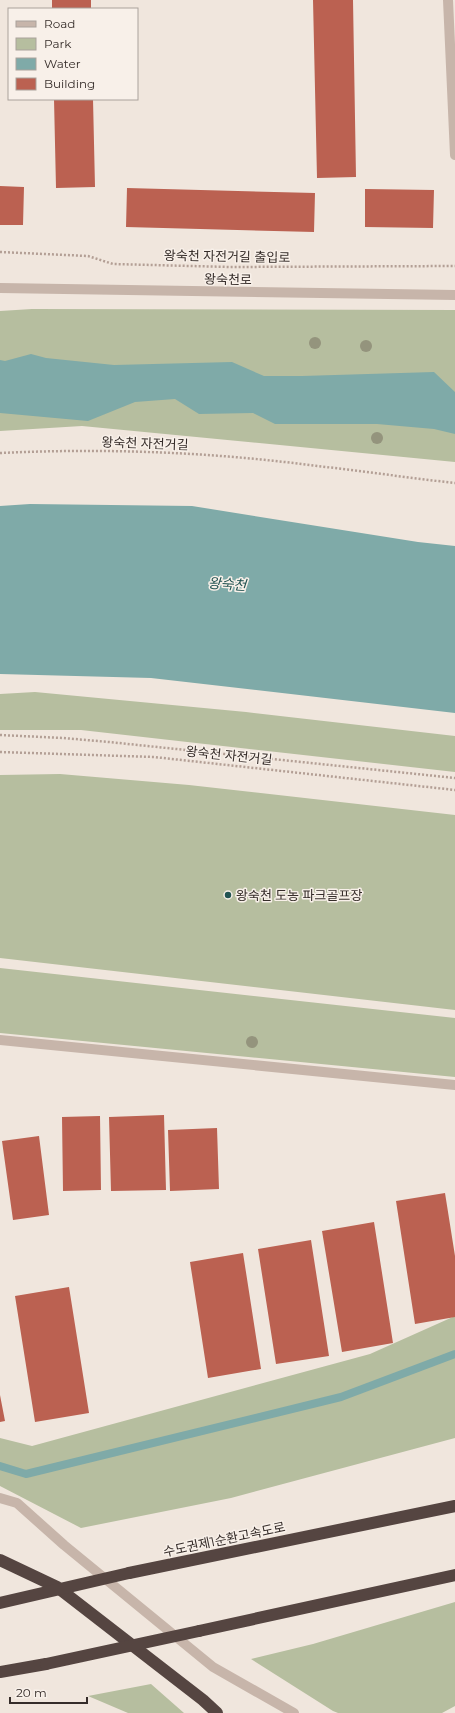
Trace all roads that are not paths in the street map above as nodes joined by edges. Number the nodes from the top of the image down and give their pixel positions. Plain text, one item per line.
1 (448, 0) edge
2 (455, 155) edge
3 (0, 288) edge
4 (455, 295) edge
5 (0, 1040) edge
6 (455, 1085) edge
7 (0, 1498) edge
8 (455, 1506) edge
9 (0, 1560) edge
10 (455, 1575) edge
11 (0, 1603) edge
12 (0, 1672) edge
13 (217, 1713) edge
14 (294, 1713) edge

1 - 2 street
3 - 4 street, 왕숙천로
5 - 6 street
7 - 14 street
8 - 11 highway, 수도권제1순환고속도로, bridge
9 - 13 highway
10 - 12 highway, bridge

